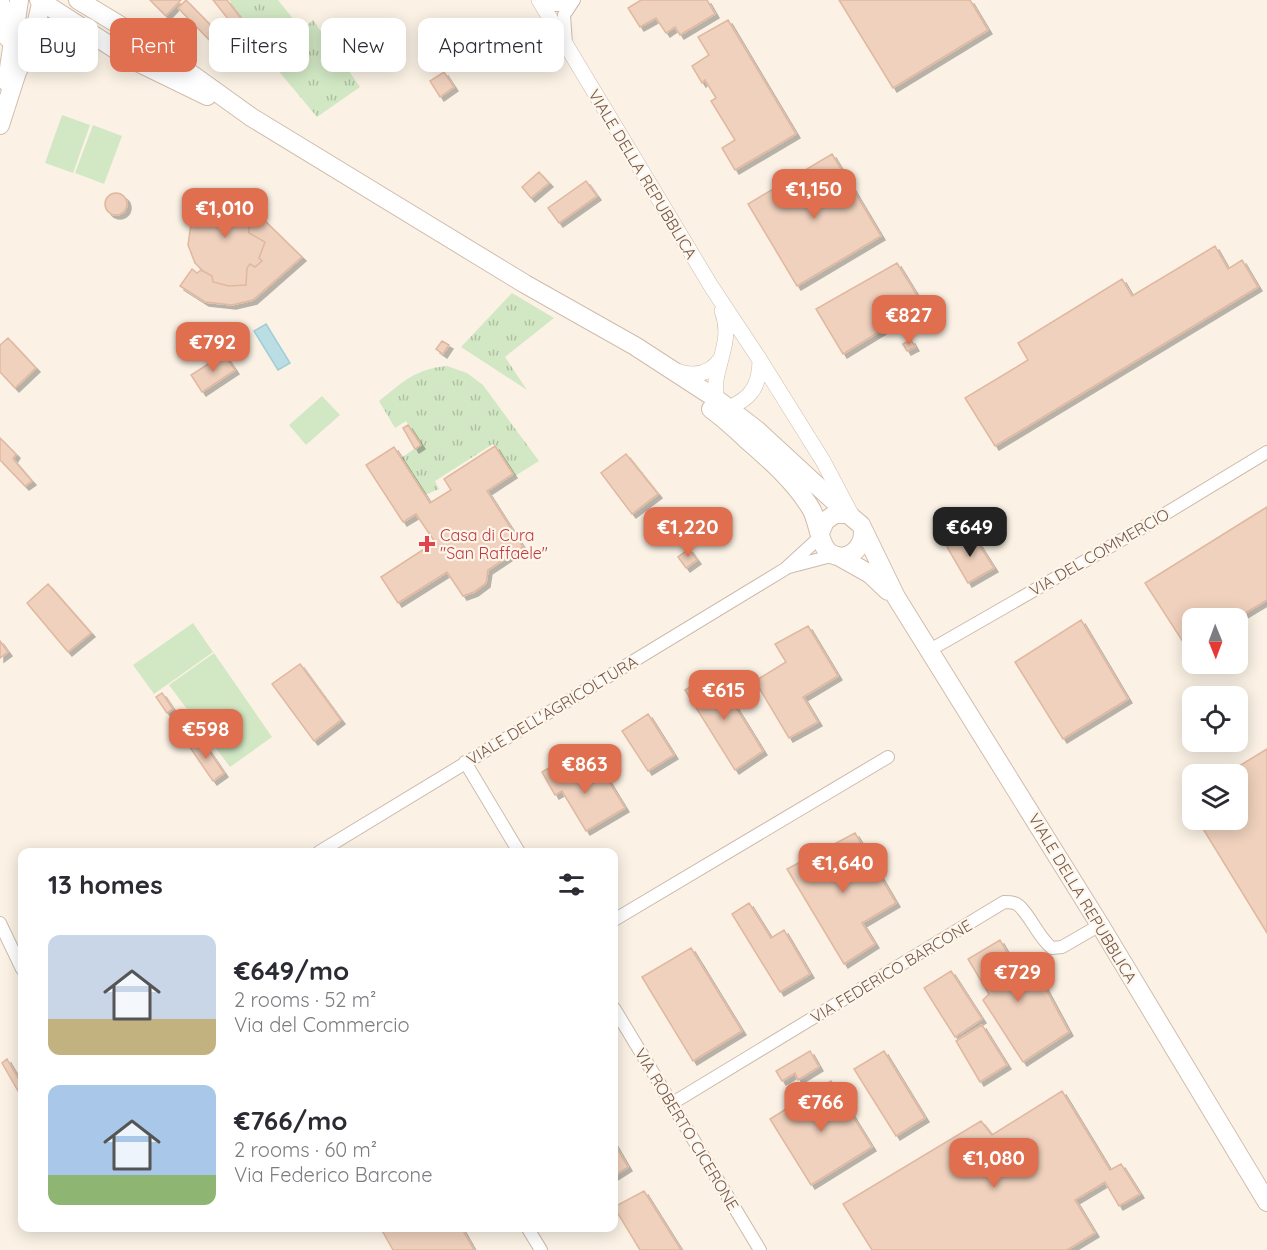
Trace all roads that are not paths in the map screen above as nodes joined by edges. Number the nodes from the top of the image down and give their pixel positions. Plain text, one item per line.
1 (19, 0) edge
2 (78, 0) edge
3 (91, 0) edge
4 (41, 1) edge
5 (574, 1) edge
6 (0, 2) edge
7 (542, 2) edge
8 (102, 15) junction
9 (37, 18) edge
10 (67, 18) edge
11 (98, 38) edge
12 (566, 46) junction
13 (10, 57) junction
14 (18, 68) edge
15 (251, 117) junction
16 (2, 118) edge
17 (525, 284) junction
18 (711, 286) junction
19 (724, 353) junction
20 (760, 360) junction
21 (675, 371) junction
22 (721, 406) junction
23 (1267, 452) edge
24 (855, 520) junction
25 (820, 535) junction
26 (837, 556) junction
27 (785, 569) junction
28 (896, 597) junction
29 (930, 650) junction
30 (888, 757) dead end
31 (465, 762) junction
32 (325, 848) edge
33 (517, 848) edge
34 (618, 918) edge
35 (0, 923) edge
36 (1100, 926) junction
37 (18, 957) edge
38 (618, 1015) edge
39 (671, 1104) junction
40 (1267, 1202) edge
41 (530, 1232) edge
42 (541, 1250) edge
43 (760, 1250) edge

1 - 13 main road
2 - 8 main road
3 - 8 street
4 - 9 main road
4 - 10 main road
5 - 7 street
5 - 12 street
6 - 13 main road
7 - 12 street, VIALE DELLA REPUBBLICA
8 - 15 main road
11 - 15 main road
12 - 18 street, VIALE DELLA REPUBBLICA
13 - 16 main road
14 - 16 main road
15 - 17 main road
17 - 21 main road
17 - 22 main road
18 - 19 street, VIALE DELLA REPUBBLICA
18 - 20 street, VIALE DELLA REPUBBLICA
19 - 21 street
19 - 22 street, VIALE DELLA REPUBBLICA
20 - 22 street
20 - 24 street, VIALE DELLA REPUBBLICA
21 - 22 main road
22 - 24 main road
22 - 25 main road
23 - 29 street, VIA DEL COMMERCIO
24 - 25 main road
24 - 26 main road
24 - 28 main road, VIALE DELLA REPUBBLICA
25 - 26 main road
25 - 27 street, VIALE DELL'AGRICOLTURA
26 - 27 street, VIALE DELL'AGRICOLTURA
26 - 28 main road, VIALE DELLA REPUBBLICA
27 - 31 street, VIALE DELL'AGRICOLTURA
28 - 29 main road, VIALE DELLA REPUBBLICA
29 - 36 main road, VIALE DELLA REPUBBLICA
30 - 34 street
31 - 32 street, VIALE DELL'AGRICOLTURA
31 - 33 street
35 - 37 street
36 - 39 street, VIA FEDERICO BARCONE
36 - 40 main road, VIALE DELLA REPUBBLICA
38 - 39 street, VIA ROBERTO CICERONE
39 - 43 street, VIA ROBERTO CICERONE
41 - 42 street

